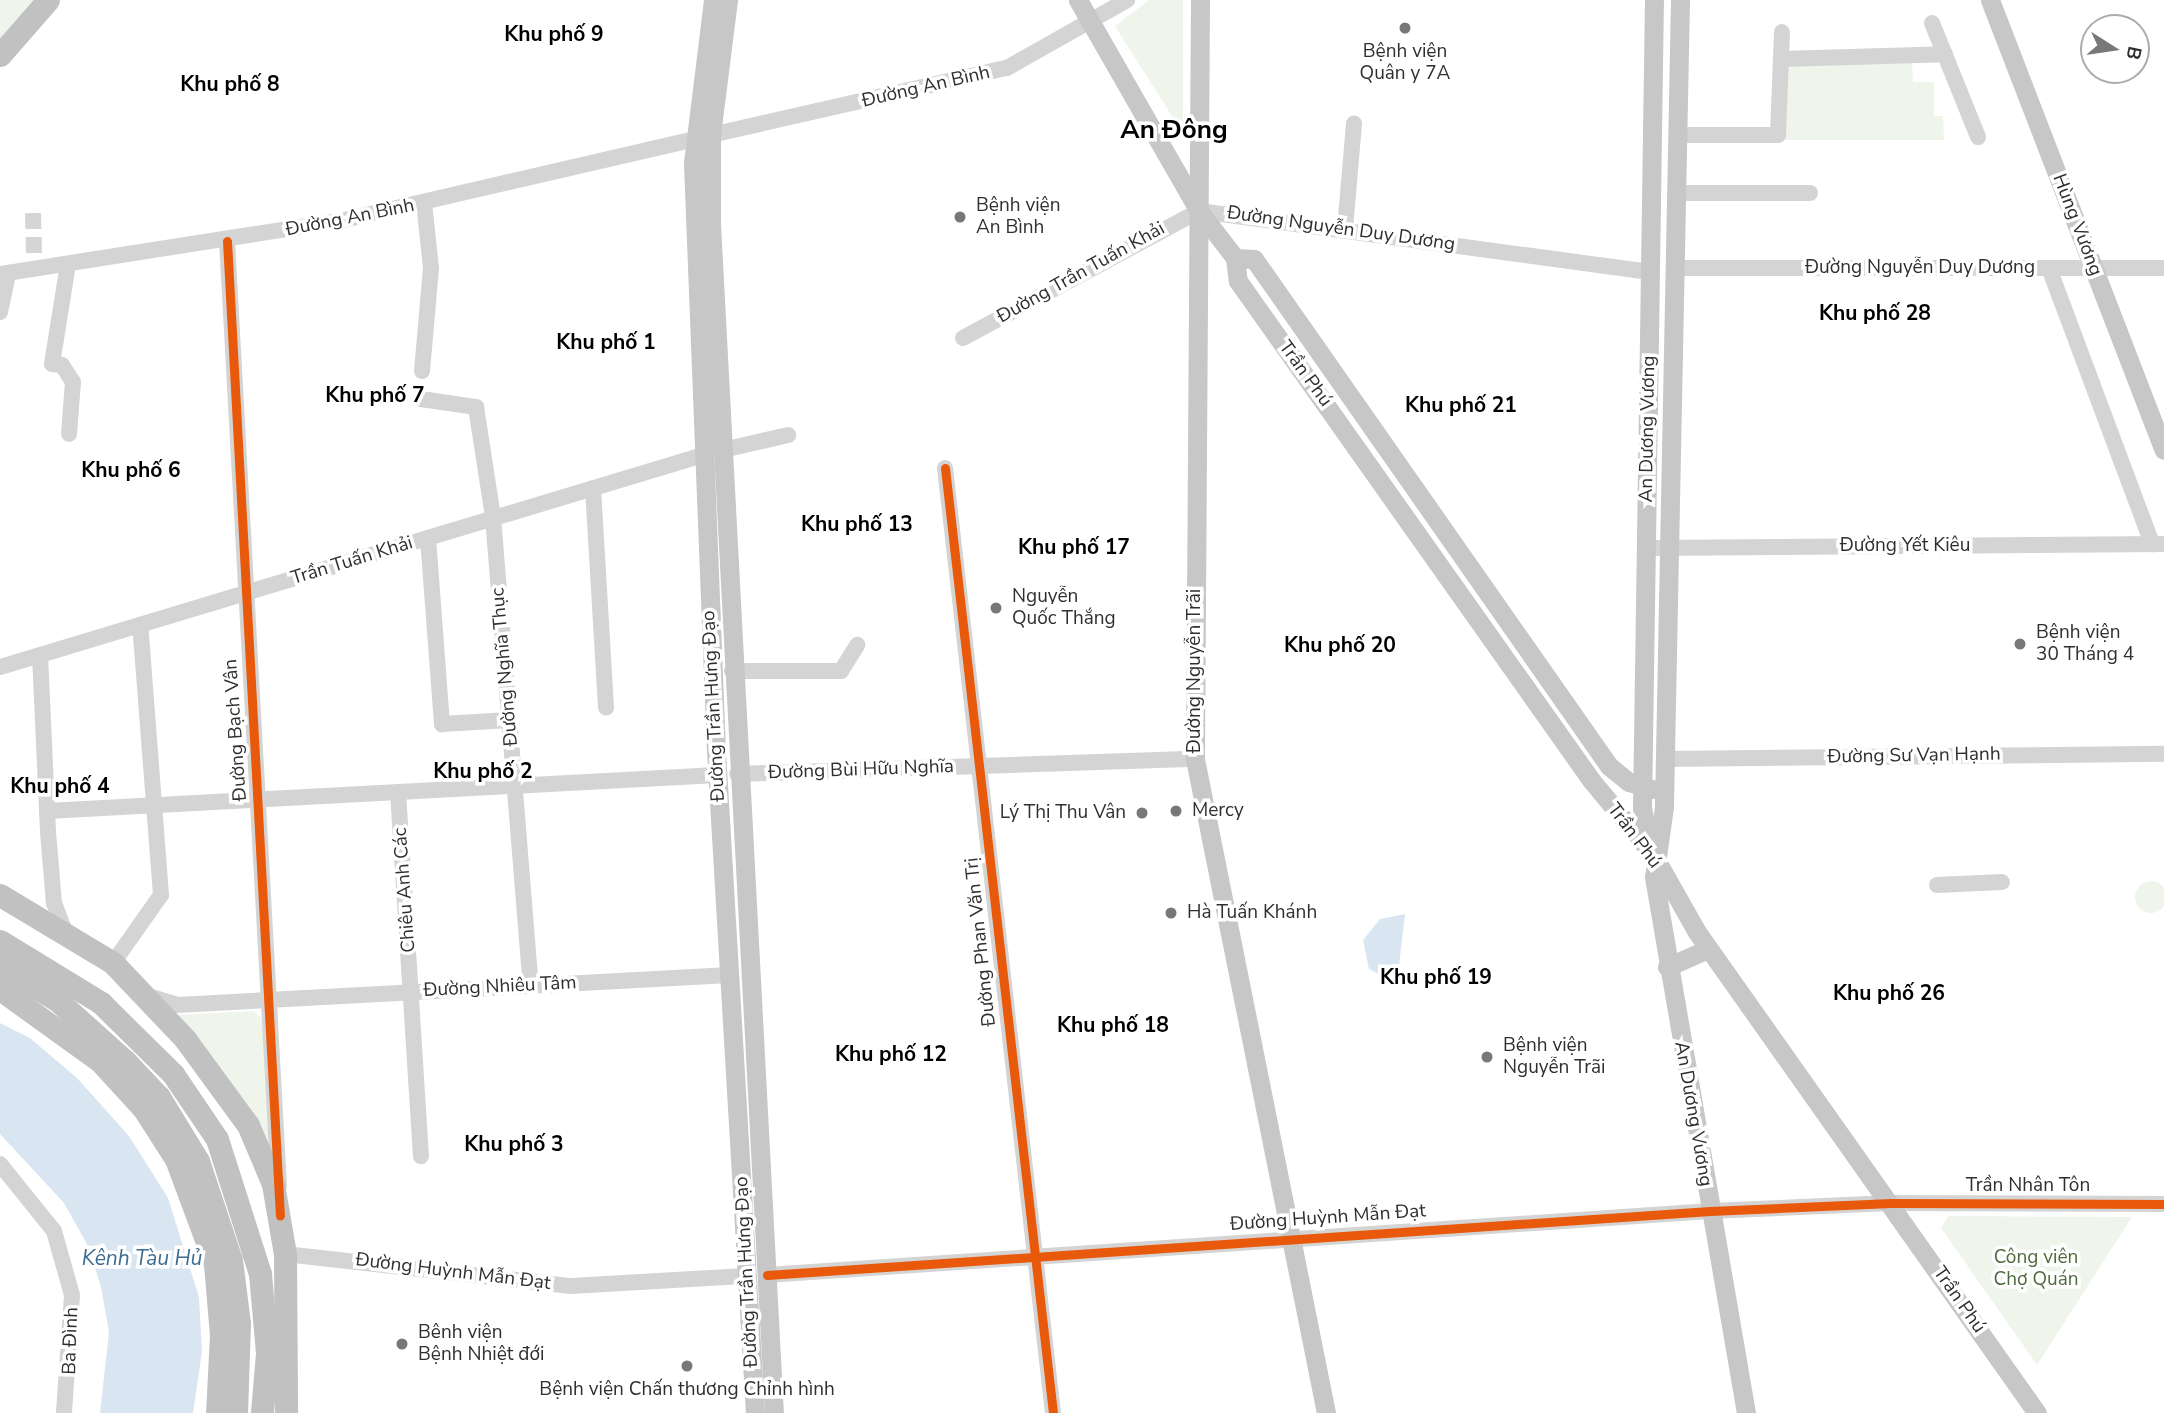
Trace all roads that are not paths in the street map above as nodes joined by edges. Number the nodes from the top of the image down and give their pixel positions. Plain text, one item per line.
1 (48, 0) edge
2 (713, 0) edge
3 (728, 0) edge
4 (1078, 0) edge
5 (1127, 0) edge
6 (1200, 0) edge
7 (1654, 0) edge
8 (1681, 0) edge
9 (1990, 0) edge
10 (1090, 22) junction
11 (1932, 23) dead end
12 (1782, 32) dead end
13 (1945, 54) junction
14 (0, 55) edge
15 (1781, 59) junction
16 (1354, 123) dead end
17 (1678, 135) junction
18 (703, 137) junction
19 (1978, 137) dead end
20 (1651, 193) junction
21 (1676, 193) junction
22 (1810, 193) dead end
23 (424, 203) junction
24 (1199, 211) junction
25 (1345, 229) junction
26 (227, 242) junction
27 (68, 264) junction
28 (1675, 268) junction
29 (2049, 268) junction
30 (2094, 268) junction
31 (2164, 268) edge
32 (1650, 272) junction
33 (4, 273) edge
34 (0, 312) edge
35 (963, 338) dead end
36 (422, 371) dead end
37 (421, 399) dead end
38 (69, 434) dead end
39 (788, 435) dead end
40 (723, 450) junction
41 (2164, 450) edge
42 (703, 455) junction
43 (945, 468) dead end
44 (593, 488) junction
45 (493, 517) junction
46 (428, 538) junction
47 (2158, 544) edge
48 (1646, 548) junction
49 (1670, 548) junction
50 (1449, 559) junction
51 (246, 593) junction
52 (140, 625) junction
53 (857, 645) dead end
54 (1645, 647) junction
55 (1667, 647) junction
56 (40, 655) junction
57 (0, 667) edge
58 (732, 671) junction
59 (606, 708) dead end
60 (509, 720) junction
61 (2164, 754) edge
62 (1195, 759) junction
63 (1643, 759) junction
64 (1665, 759) junction
65 (979, 766) junction
66 (727, 775) junction
67 (515, 786) junction
68 (1642, 787) junction
69 (1664, 789) junction
70 (398, 792) junction
71 (258, 799) junction
72 (153, 805) junction
73 (47, 811) junction
74 (1654, 856) junction
75 (2002, 882) dead end
76 (1937, 885) dead end
77 (0, 895) edge
78 (46, 908) junction
79 (0, 941) edge
80 (1709, 949) junction
81 (113, 962) junction
82 (0, 966) edge
83 (1667, 967) junction
84 (739, 975) junction
85 (531, 985) junction
86 (0, 989) edge
87 (413, 992) junction
88 (146, 995) junction
89 (271, 1001) junction
90 (421, 1156) dead end
91 (0, 1164) edge
92 (1891, 1203) junction
93 (2164, 1204) edge
94 (1710, 1211) junction
95 (280, 1216) junction
96 (1291, 1238) junction
97 (285, 1254) junction
98 (256, 1255) junction
99 (1034, 1259) junction
100 (223, 1262) junction
101 (757, 1276) junction
102 (765, 1410) edge
103 (64, 1413) edge
104 (217, 1413) edge
105 (236, 1413) edge
106 (262, 1413) edge
107 (286, 1413) edge
108 (1053, 1413) edge
109 (1326, 1413) edge
110 (1746, 1413) edge
111 (2037, 1413) edge

1 - 14 highway
2 - 18 main road, Đường Trần Hưng Đạo
3 - 18 main road, Đường Trần Hưng Đạo
4 - 10 main road, Trần Phú
5 - 10 street, Đường An Bình
6 - 24 main road, Đường Nguyễn Trãi
7 - 20 main road, An Dương Vương
8 - 17 main road, An Dương Vương
9 - 30 main road, Hùng Vương
10 - 18 street, Đường An Bình
10 - 24 main road, Trần Phú
11 - 13 street
12 - 15 street
13 - 15 street
13 - 19 street
15 - 17 street
16 - 25 street
17 - 21 main road, An Dương Vương
18 - 23 street, Đường An Bình
18 - 40 main road, Đường Trần Hưng Đạo
18 - 42 main road, Đường Trần Hưng Đạo
20 - 21 main road
20 - 32 main road, An Dương Vương
21 - 22 street
21 - 28 main road, An Dương Vương
23 - 26 street, Đường An Bình
23 - 36 street
24 - 25 street, Đường Nguyễn Duy Dương
24 - 35 street, Đường Trần Tuấn Khải
24 - 50 main road, Trần Phú
24 - 62 main road, Đường Nguyễn Trãi
25 - 32 street, Đường Nguyễn Duy Dương
26 - 27 street, Đường An Bình
26 - 51 street, Đường Bạch Vân
27 - 33 street, Đường An Bình
27 - 38 street
28 - 29 street, Đường Nguyễn Duy Dương
28 - 32 main road
28 - 49 main road, An Dương Vương
29 - 30 street, Đường Nguyễn Duy Dương
29 - 47 street
30 - 31 street, Đường Nguyễn Duy Dương
30 - 41 main road, Hùng Vương
32 - 48 main road, An Dương Vương
33 - 34 street
37 - 45 street, Đường Nghĩa Thục
39 - 40 street
40 - 42 main road
40 - 58 main road, Đường Trần Hưng Đạo
42 - 44 street, Trần Tuấn Khải
42 - 66 main road, Đường Trần Hưng Đạo
43 - 65 street, Đường Phan Văn Trị
44 - 45 street, Trần Tuấn Khải
44 - 59 street
45 - 46 street, Trần Tuấn Khải
45 - 60 street, Đường Nghĩa Thục
46 - 51 street, Trần Tuấn Khải
46 - 60 street
47 - 49 street, Đường Yết Kiêu
48 - 49 street, Đường Yết Kiêu
48 - 54 main road, An Dương Vương
49 - 55 main road, An Dương Vương
50 - 68 main road, Trần Phú
50 - 74 main road, Trần Phú
51 - 52 street, Trần Tuấn Khải
51 - 71 street, Đường Bạch Vân
52 - 56 street, Trần Tuấn Khải
52 - 72 street
53 - 58 street
54 - 55 main road
54 - 63 main road, An Dương Vương
55 - 64 main road, An Dương Vương
56 - 57 street, Trần Tuấn Khải
56 - 73 street
58 - 66 main road, Đường Trần Hưng Đạo
60 - 67 street, Đường Nghĩa Thục
61 - 64 street, Đường Sư Vạn Hạnh
62 - 65 street, Đường Bùi Hữu Nghĩa
62 - 96 main road, Đường Nguyễn Trãi
63 - 64 main road
63 - 68 main road, An Dương Vương
64 - 69 main road, An Dương Vương
65 - 66 street, Đường Bùi Hữu Nghĩa
65 - 99 street, Đường Phan Văn Trị
66 - 67 street, Đường Bùi Hữu Nghĩa
66 - 84 main road, Đường Trần Hưng Đạo
67 - 70 street, Đường Bùi Hữu Nghĩa
67 - 85 street, Đường Nghĩa Thục
68 - 69 main road
68 - 74 main road, An Dương Vương
69 - 74 main road, An Dương Vương
70 - 71 street, Đường Bùi Hữu Nghĩa
70 - 87 street, Chiêu Anh Các
71 - 72 street, Đường Bùi Hữu Nghĩa
71 - 89 street, Đường Bạch Vân
72 - 73 street, Đường Bùi Hữu Nghĩa
72 - 81 street
73 - 78 street
74 - 80 main road, Trần Phú
74 - 83 main road, An Dương Vương
75 - 76 street
77 - 78 highway
78 - 81 highway
79 - 98 highway
80 - 83 main road
80 - 92 main road, Trần Phú
81 - 88 highway
82 - 100 highway
83 - 94 main road, An Dương Vương
84 - 85 street, Đường Nhiêu Tâm
84 - 101 main road, Đường Trần Hưng Đạo
85 - 87 street, Đường Nhiêu Tâm
86 - 100 highway
87 - 89 street, Đường Nhiêu Tâm
87 - 90 street, Chiêu Anh Các
88 - 89 street, Đường Nhiêu Tâm
88 - 95 highway
89 - 95 street, Đường Bạch Vân
91 - 103 street, Ba Đình
92 - 93 street, Trần Nhân Tôn
92 - 94 street, Đường Huỳnh Mẫn Đạt
92 - 111 main road, Trần Phú
94 - 96 street, Đường Huỳnh Mẫn Đạt
94 - 110 main road, An Dương Vương
95 - 97 highway
96 - 99 street, Đường Huỳnh Mẫn Đạt
96 - 109 main road, Đường Nguyễn Trãi
97 - 98 highway
97 - 101 street, Đường Huỳnh Mẫn Đạt
97 - 107 highway
98 - 100 highway
98 - 106 highway
99 - 101 street, Đường Huỳnh Mẫn Đạt
99 - 108 street, Đường Phan Văn Trị
100 - 104 highway
100 - 105 highway
101 - 102 main road, Đường Trần Hưng Đạo

